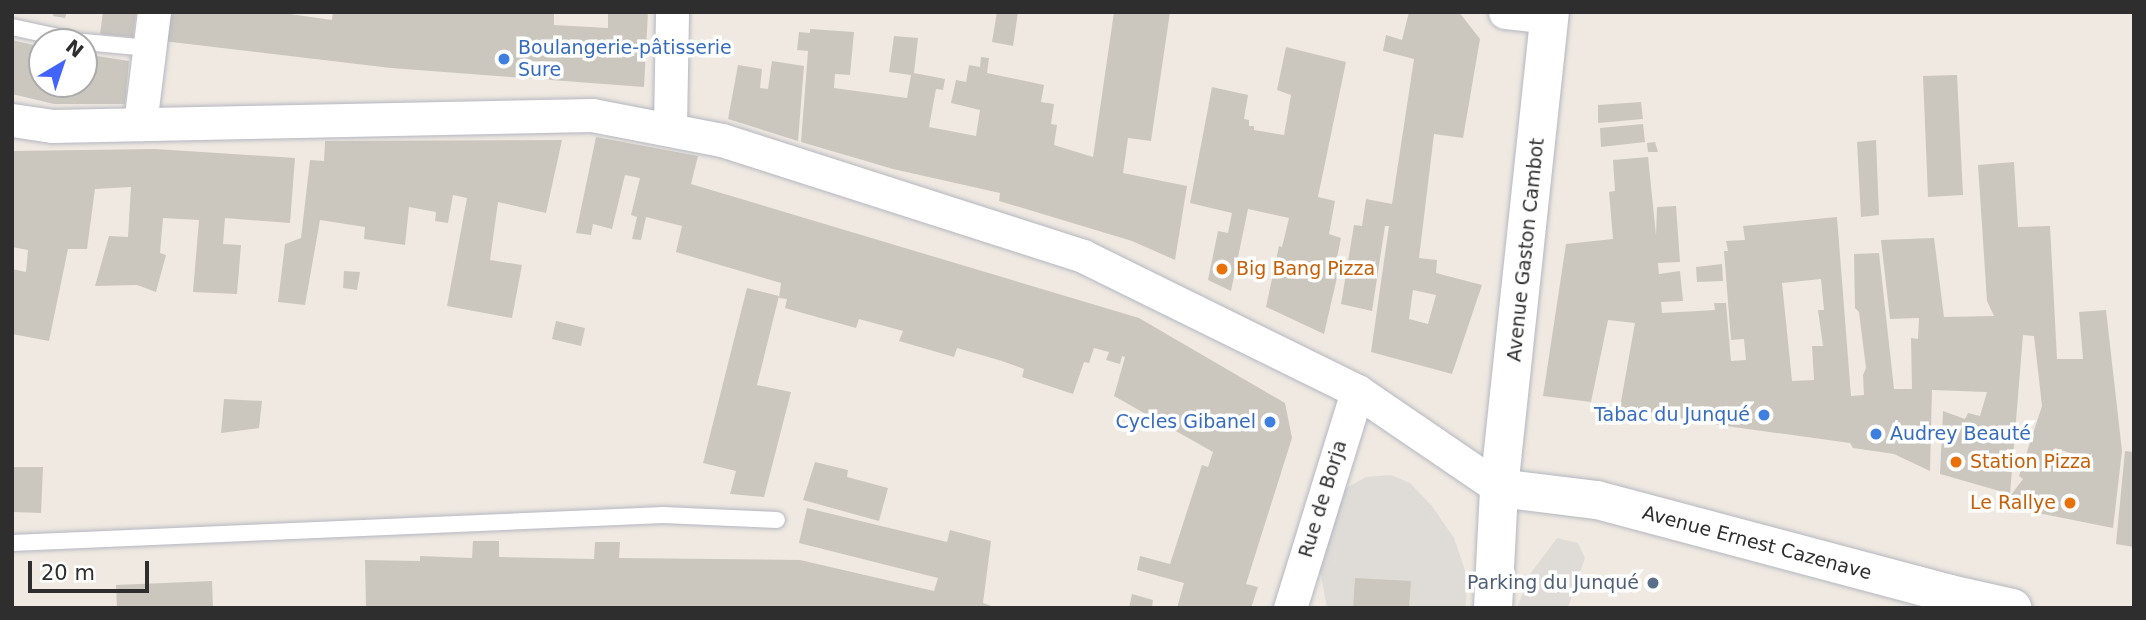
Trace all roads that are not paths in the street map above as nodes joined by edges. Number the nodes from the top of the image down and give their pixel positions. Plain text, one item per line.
1 (154, 12) edge
2 (672, 12) edge
3 (1506, 12) edge
4 (1550, 15) edge
5 (98, 43) edge
6 (149, 48) junction
7 (12, 120) edge
8 (140, 124) junction
9 (670, 128) junction
10 (1357, 391) junction
11 (1499, 488) junction
12 (777, 520) dead end
13 (12, 542) edge
14 (1950, 601) edge
15 (1290, 608) edge
16 (1493, 608) edge
17 (2012, 608) edge

1 - 6 street
2 - 9 street
3 - 4 street
4 - 11 street, Avenue Gaston Cambot
5 - 6 lane
6 - 8 street
7 - 8 street
8 - 9 street
9 - 10 street
10 - 11 street
10 - 15 street, Rue de Borja
11 - 14 street, Avenue Ernest Cazenave
11 - 16 street, Avenue Gaston Cambot
12 - 13 lane
14 - 17 street, Avenue Ernest Cazenave

